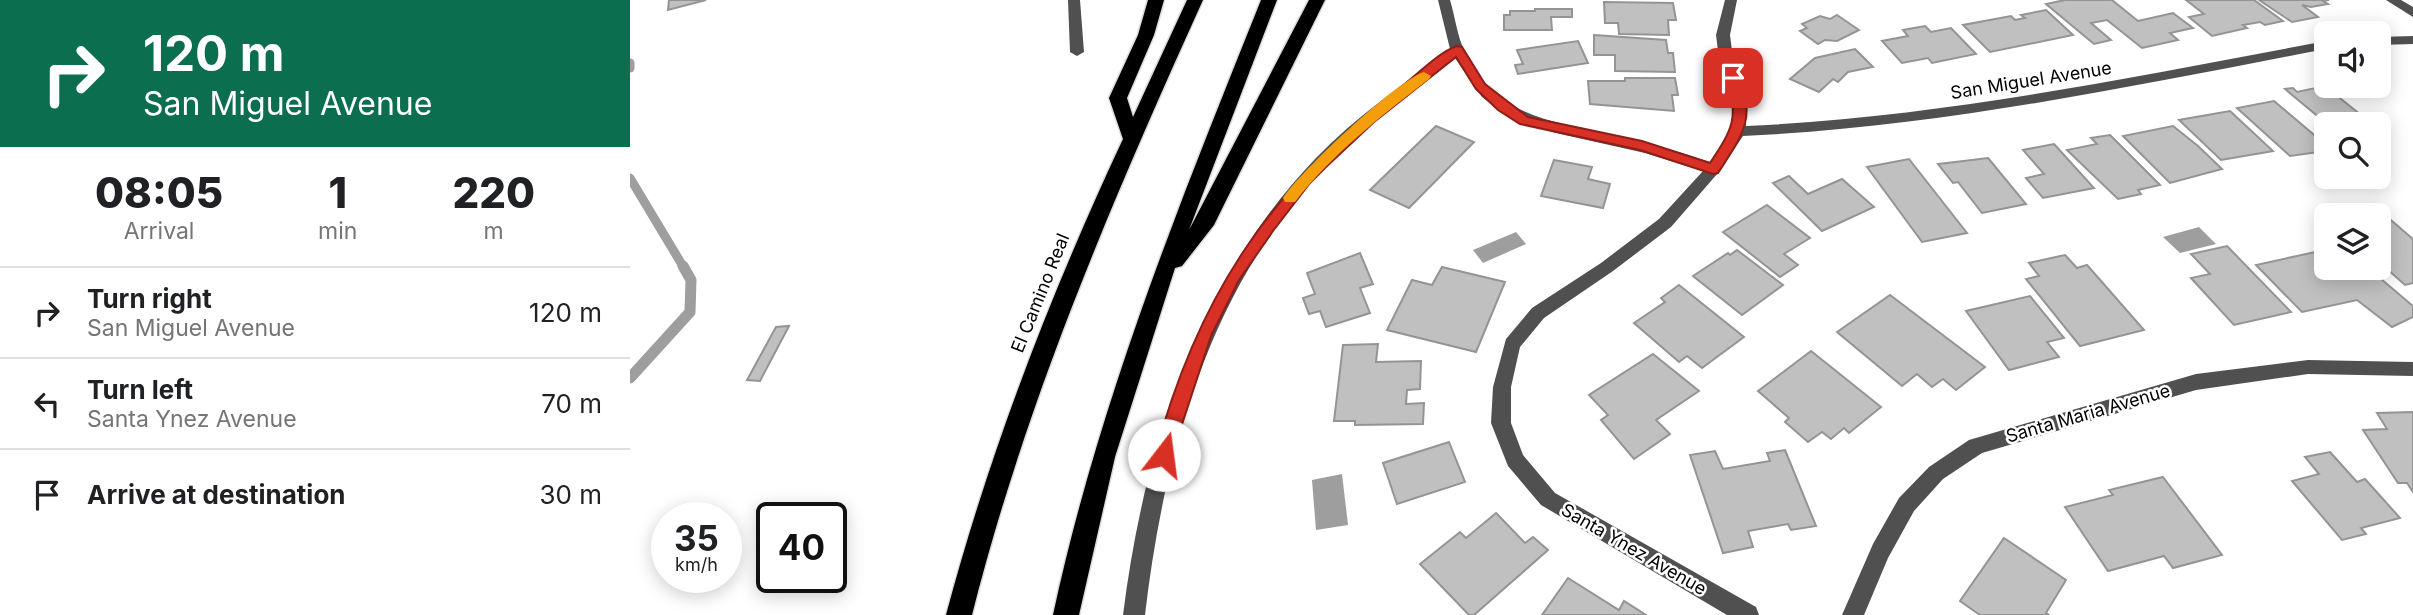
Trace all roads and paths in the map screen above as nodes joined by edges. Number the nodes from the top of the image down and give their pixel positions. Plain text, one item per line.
1 (1074, 0) edge
2 (1156, 0) edge
3 (1195, 0) edge
4 (1269, 0) edge
5 (1317, 0) edge
6 (1444, 0) edge
7 (1731, 0) edge
8 (2392, 0) edge
9 (2413, 13) edge
10 (2413, 40) edge
11 (2391, 41) edge
12 (2314, 47) edge
13 (1457, 50) junction
14 (1077, 52) dead end
15 (1739, 131) junction
16 (1130, 136) junction
17 (1713, 169) junction
18 (1160, 279) junction
19 (2413, 369) edge
20 (959, 615) edge
21 (1066, 615) edge
22 (1134, 615) edge
23 (1748, 615) edge
24 (1853, 615) edge

1 - 14 street
2 - 16 highway
3 - 16 highway, El Camino Real
4 - 18 highway
5 - 18 highway
6 - 13 street
7 - 15 street
8 - 9 street
10 - 11 street
12 - 15 street, San Miguel Avenue
13 - 17 street
13 - 22 street
15 - 17 street, Santa Ynez Avenue
16 - 20 highway, El Camino Real
17 - 23 street, Santa Ynez Avenue
18 - 21 highway
19 - 24 street, Santa Maria Avenue

